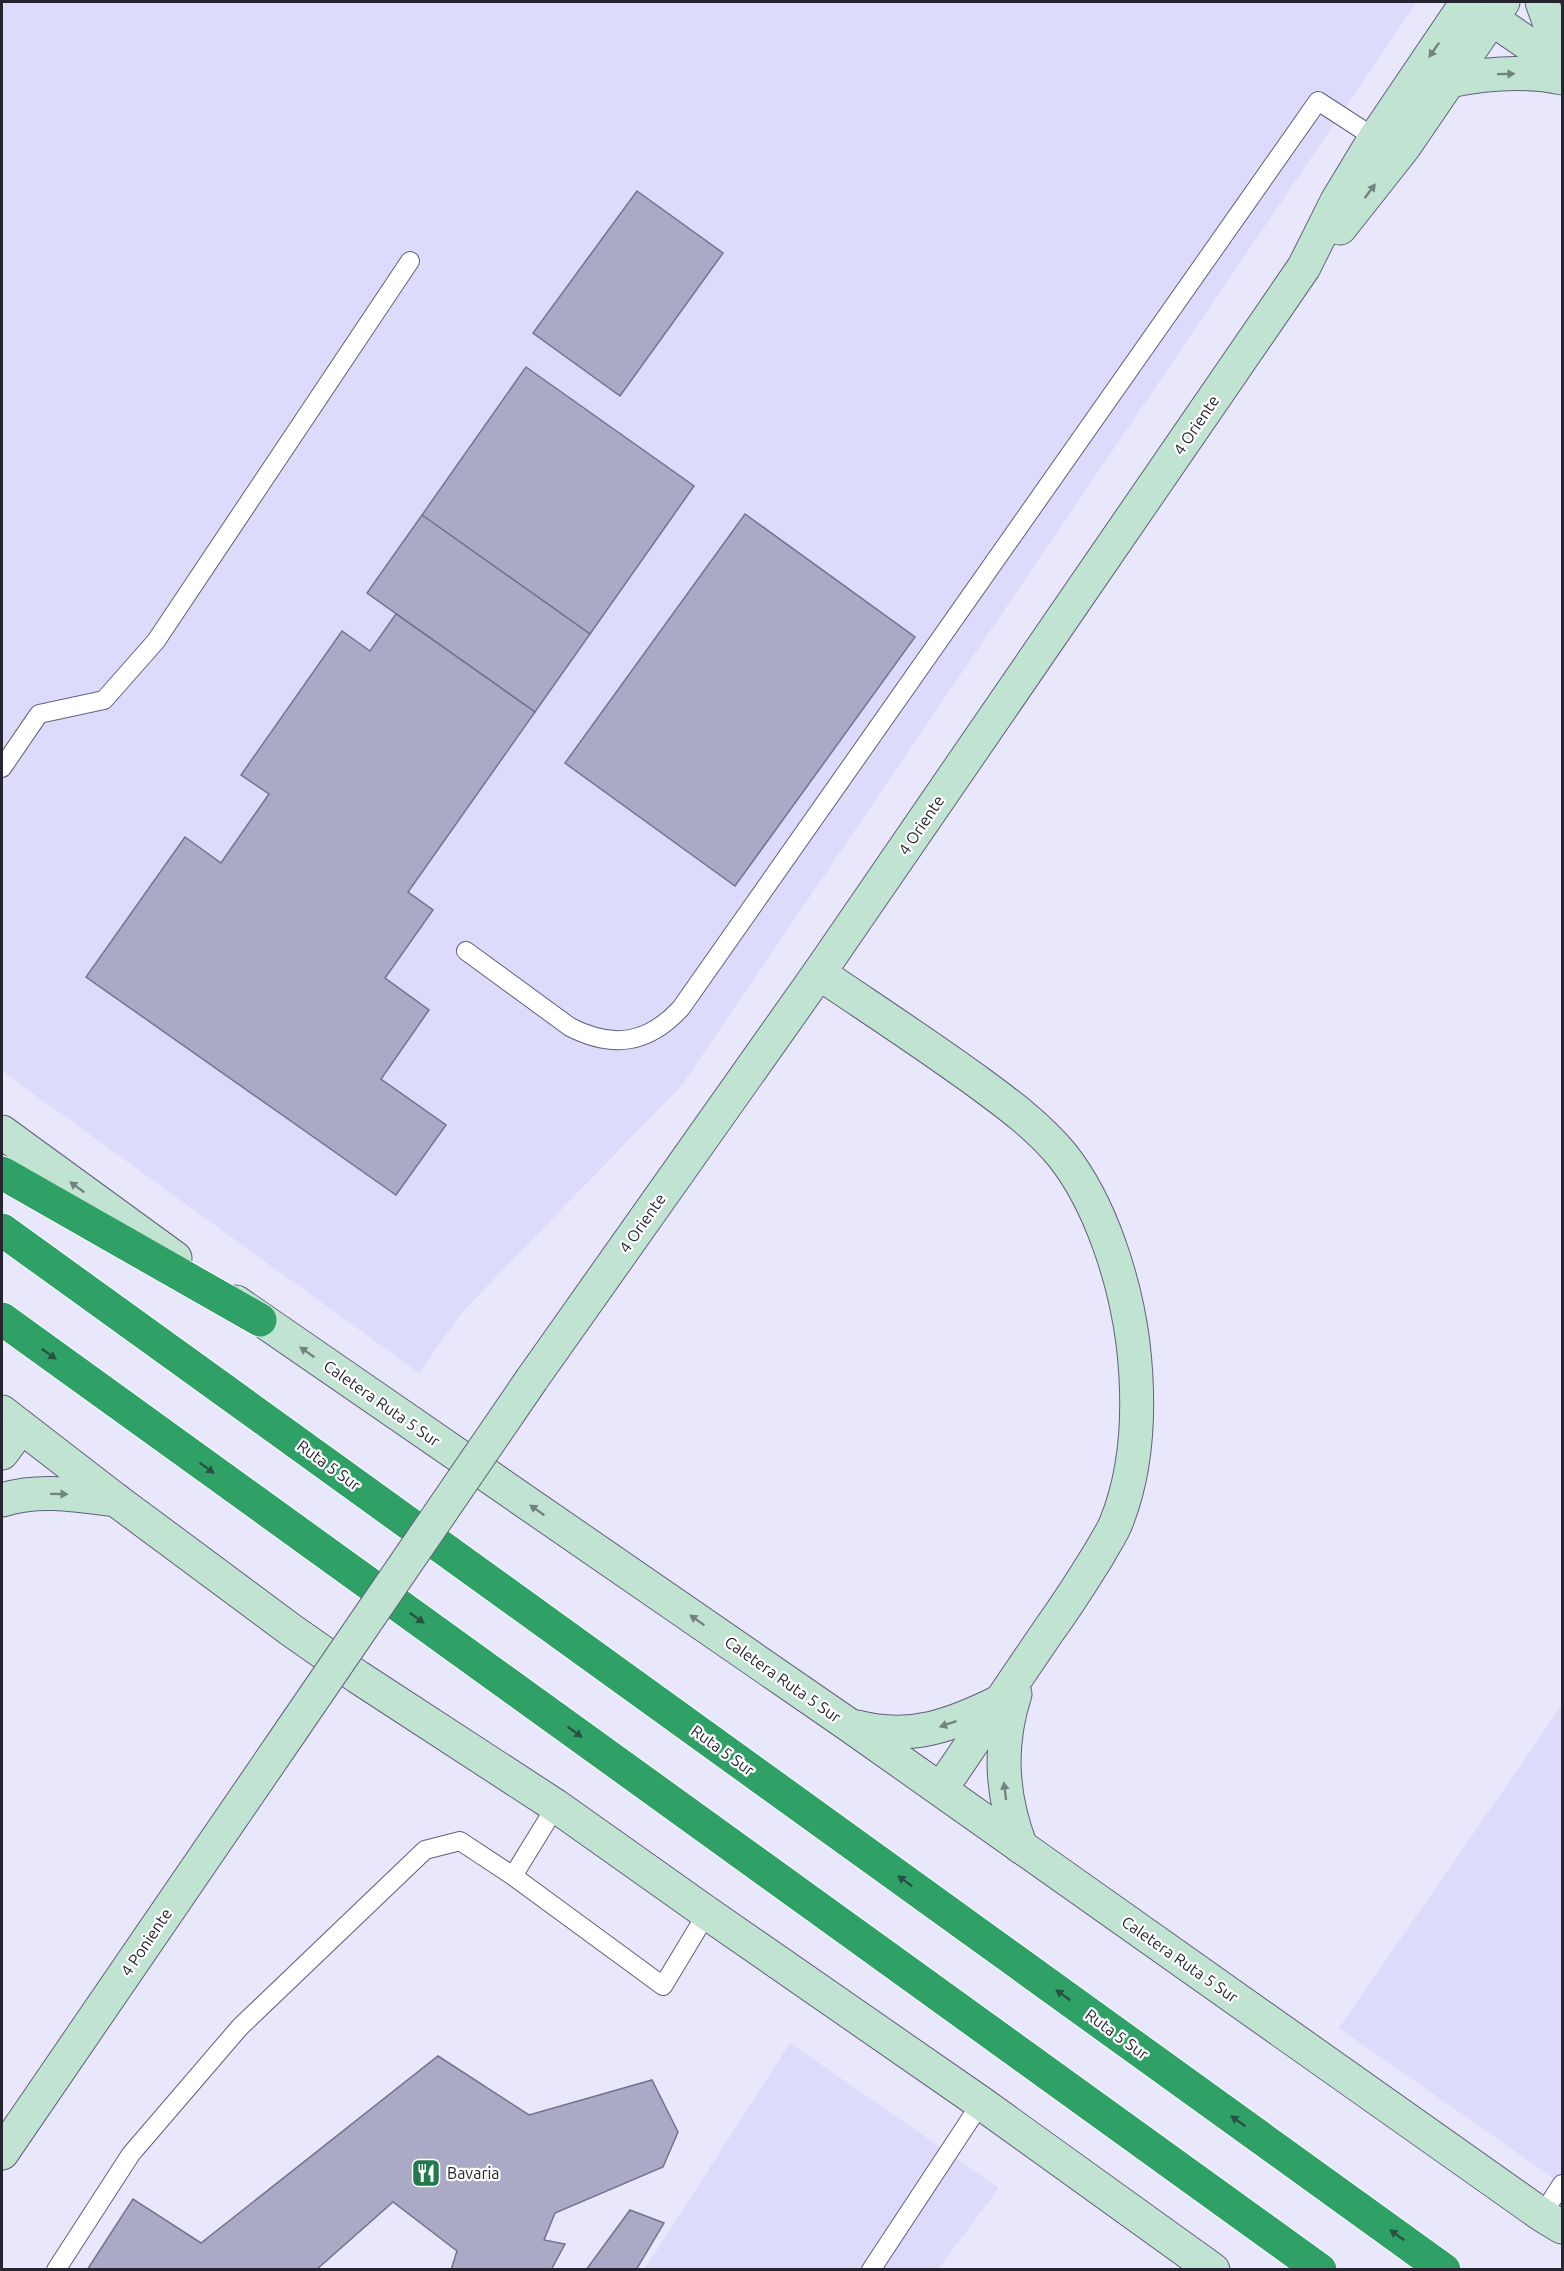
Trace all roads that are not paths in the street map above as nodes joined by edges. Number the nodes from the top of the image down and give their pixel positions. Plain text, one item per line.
1 (1542, 2) edge
2 (1482, 6) edge
3 (1563, 51) edge
4 (1563, 67) edge
5 (1563, 78) edge
6 (1449, 81) junction
7 (1375, 138) junction
8 (410, 261) dead end
9 (1304, 267) junction
10 (2, 768) edge
11 (466, 951) dead end
12 (819, 973) junction
13 (2, 1132) edge
14 (2, 1173) edge
15 (2, 1230) edge
16 (2, 1319) edge
17 (260, 1320) junction
18 (11, 1419) edge
19 (2, 1453) edge
20 (2, 1500) edge
21 (116, 1500) junction
22 (1024, 1667) junction
23 (1001, 1701) junction
24 (849, 1725) junction
25 (291, 1731) joint
26 (941, 1789) junction
27 (556, 1806) junction
28 (1021, 1847) junction
29 (513, 1876) junction
30 (707, 1913) junction
31 (981, 2103) junction
32 (2, 2153) edge
33 (1563, 2184) edge
34 (1552, 2221) edge
35 (56, 2270) edge
36 (870, 2270) edge
37 (1213, 2270) edge
38 (1320, 2270) edge
39 (1444, 2270) edge

1 - 3 main road
2 - 4 main road
2 - 6 main road, 4 Oriente
2 -> 7 main road, 4 Oriente
6 -> 5 main road
9 -> 6 main road, 4 Oriente
7 - 9 main road, 4 Oriente
7 - 11 lane
8 - 10 lane
9 - 12 main road, 4 Oriente
12 - 22 main road
12 - 25 main road, 4 Oriente, bridge
17 -> 13 main road, Caletera Ruta 5 Sur
14 - 17 highway
39 -> 15 highway, Ruta 5 Sur
16 -> 38 highway
24 -> 17 main road, Caletera Ruta 5 Sur
18 - 19 main road
18 - 21 main road
20 -> 21 main road
21 - 27 main road
22 - 23 main road
28 -> 22 main road
23 -> 24 main road
23 - 26 main road
24 - 26 main road, Caletera Ruta 5 Sur
25 - 32 main road, 4 Poniente
26 - 28 main road, Caletera Ruta 5 Sur
27 - 29 lane
27 - 30 main road
28 - 34 main road, Caletera Ruta 5 Sur
29 - 30 lane
29 - 35 lane
30 - 31 main road
31 - 36 lane
31 - 37 main road
33 - 34 lane

